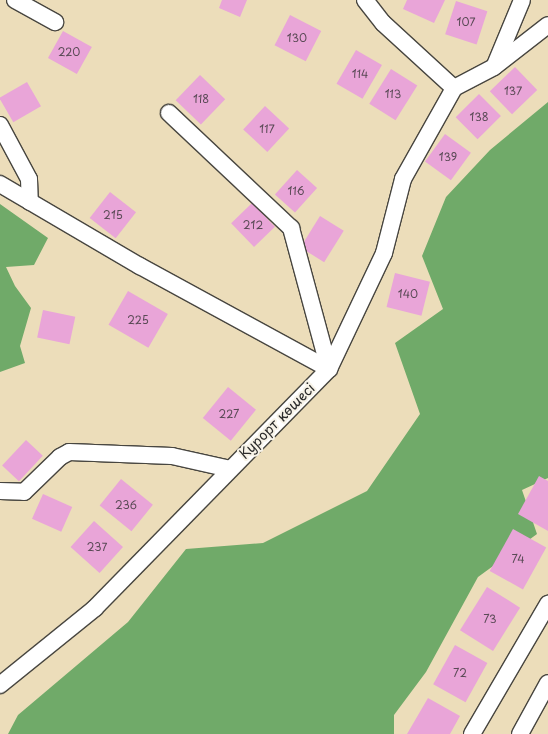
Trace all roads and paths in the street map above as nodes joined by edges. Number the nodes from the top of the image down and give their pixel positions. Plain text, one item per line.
1 (15, 0) edge
2 (365, 0) edge
3 (522, 0) edge
4 (55, 22) dead end
5 (546, 25) edge
6 (494, 67) junction
7 (454, 88) junction
8 (169, 113) dead end
9 (0, 125) edge
10 (0, 184) edge
11 (30, 202) junction
12 (328, 369) junction
13 (230, 469) junction
14 (0, 491) edge
15 (548, 604) edge
16 (548, 683) edge
17 (0, 685) edge
18 (472, 734) edge
19 (520, 734) edge

1 - 4 street
2 - 7 street
3 - 6 street
5 - 6 street
6 - 7 street
7 - 12 street, Курорт көшесі
8 - 12 street
9 - 11 street
10 - 11 street
11 - 12 street
12 - 13 street, Курорт көшесі
13 - 14 street
13 - 17 street, Курорт көшесі
15 - 18 street
16 - 19 street

